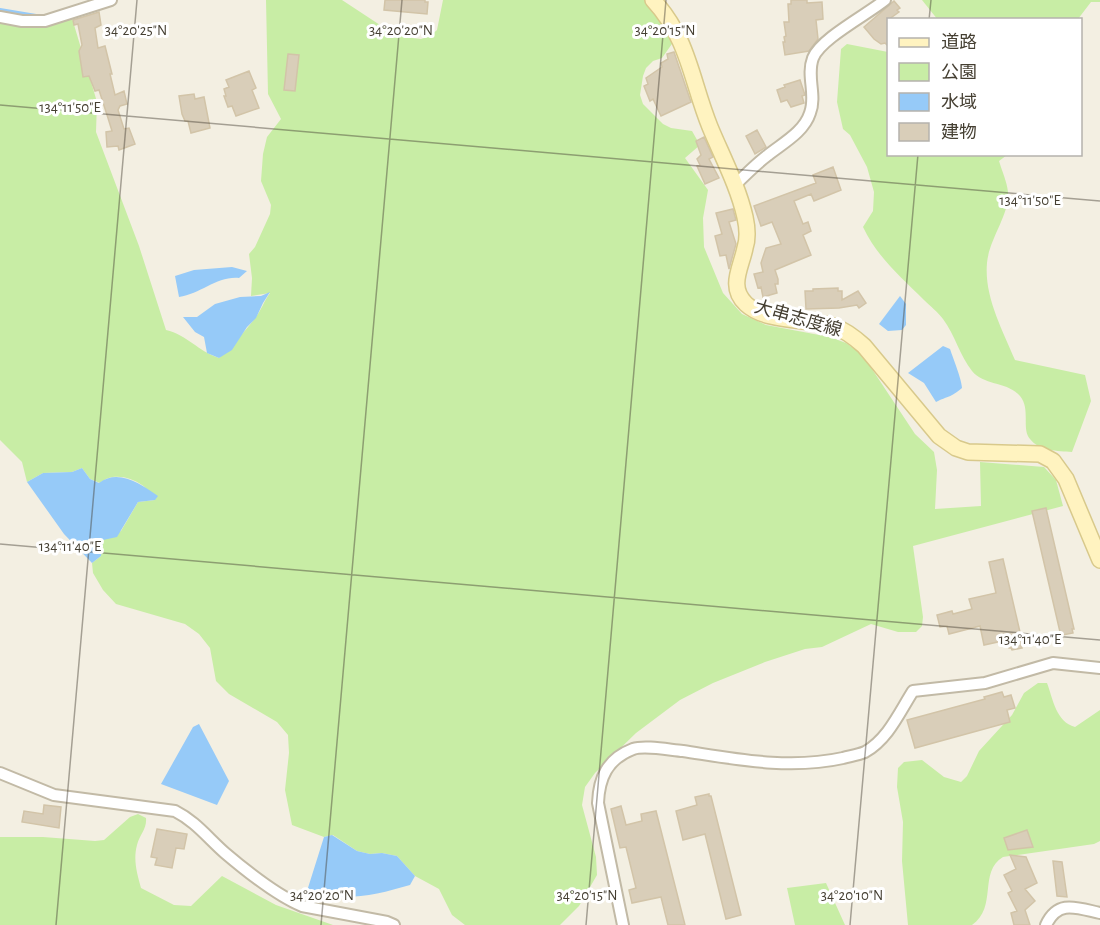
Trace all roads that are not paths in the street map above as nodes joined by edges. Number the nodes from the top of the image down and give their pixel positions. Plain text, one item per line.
1 (111, 0) edge
2 (653, 0) edge
3 (885, 0) edge
4 (0, 17) edge
5 (734, 186) junction
6 (1100, 560) edge
7 (1100, 668) edge
8 (0, 773) edge
9 (1100, 913) edge
10 (394, 925) edge
11 (623, 925) edge
12 (1046, 925) edge

1 - 4 street
2 - 5 main road, 大串志度線
3 - 5 street
5 - 6 main road, 大串志度線
7 - 11 street
8 - 10 street
9 - 12 street

